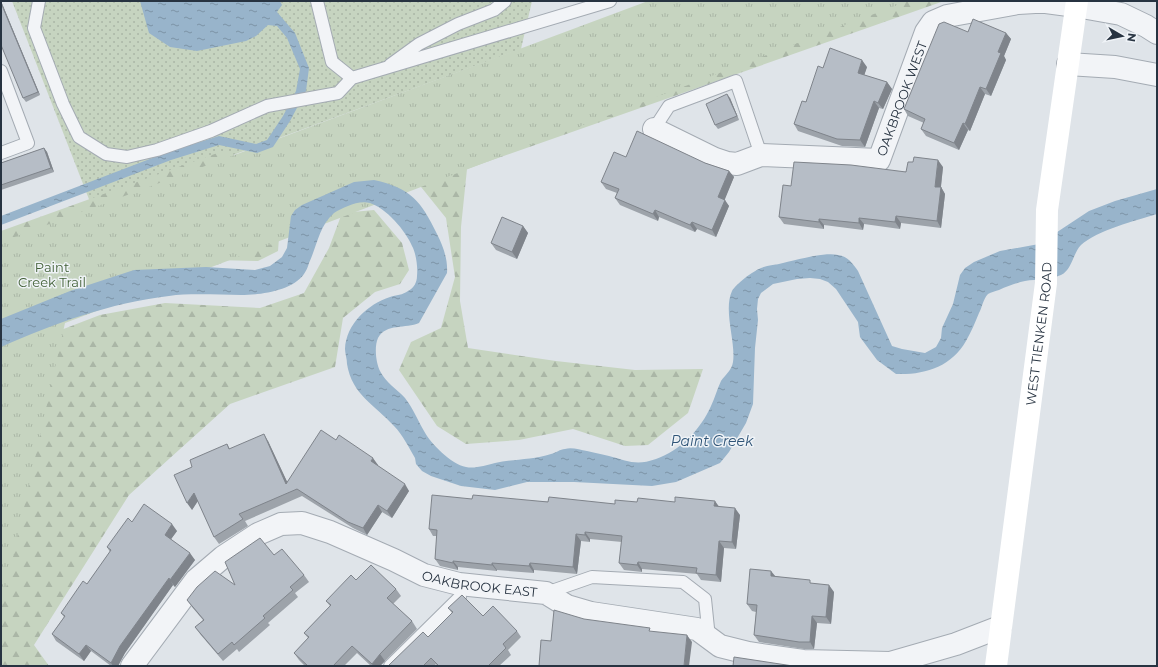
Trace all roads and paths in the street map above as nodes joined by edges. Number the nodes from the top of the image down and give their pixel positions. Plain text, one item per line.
1 (39, 1) edge
2 (317, 1) edge
3 (505, 1) edge
4 (610, 1) edge
5 (1076, 4) edge
6 (1157, 33) edge
7 (1068, 64) junction
8 (382, 70) junction
9 (1, 71) edge
10 (1157, 75) edge
11 (352, 78) junction
12 (654, 129) joint
13 (1, 153) edge
14 (761, 155) junction
15 (471, 586) junction
16 (546, 593) junction
17 (1000, 627) junction
18 (709, 638) junction
19 (132, 666) edge
20 (390, 666) edge
21 (996, 666) edge

1 - 11 lane
2 - 11 lane
3 - 8 lane
4 - 8 lane
5 - 6 street
5 - 7 main road, WEST TIENKEN ROAD
5 - 14 street, OAKBROOK WEST
7 - 10 street
7 - 17 main road, WEST TIENKEN ROAD
8 - 11 lane
9 - 13 lane
12 - 14 street, OAKBROOK WEST
12 - 14 lane
15 - 16 street, OAKBROOK EAST
15 - 19 street, OAKBROOK EAST
15 - 20 lane
16 - 18 street, OAKBROOK EAST
16 - 18 lane
17 - 18 street, OAKBROOK EAST
17 - 21 main road, WEST TIENKEN ROAD

